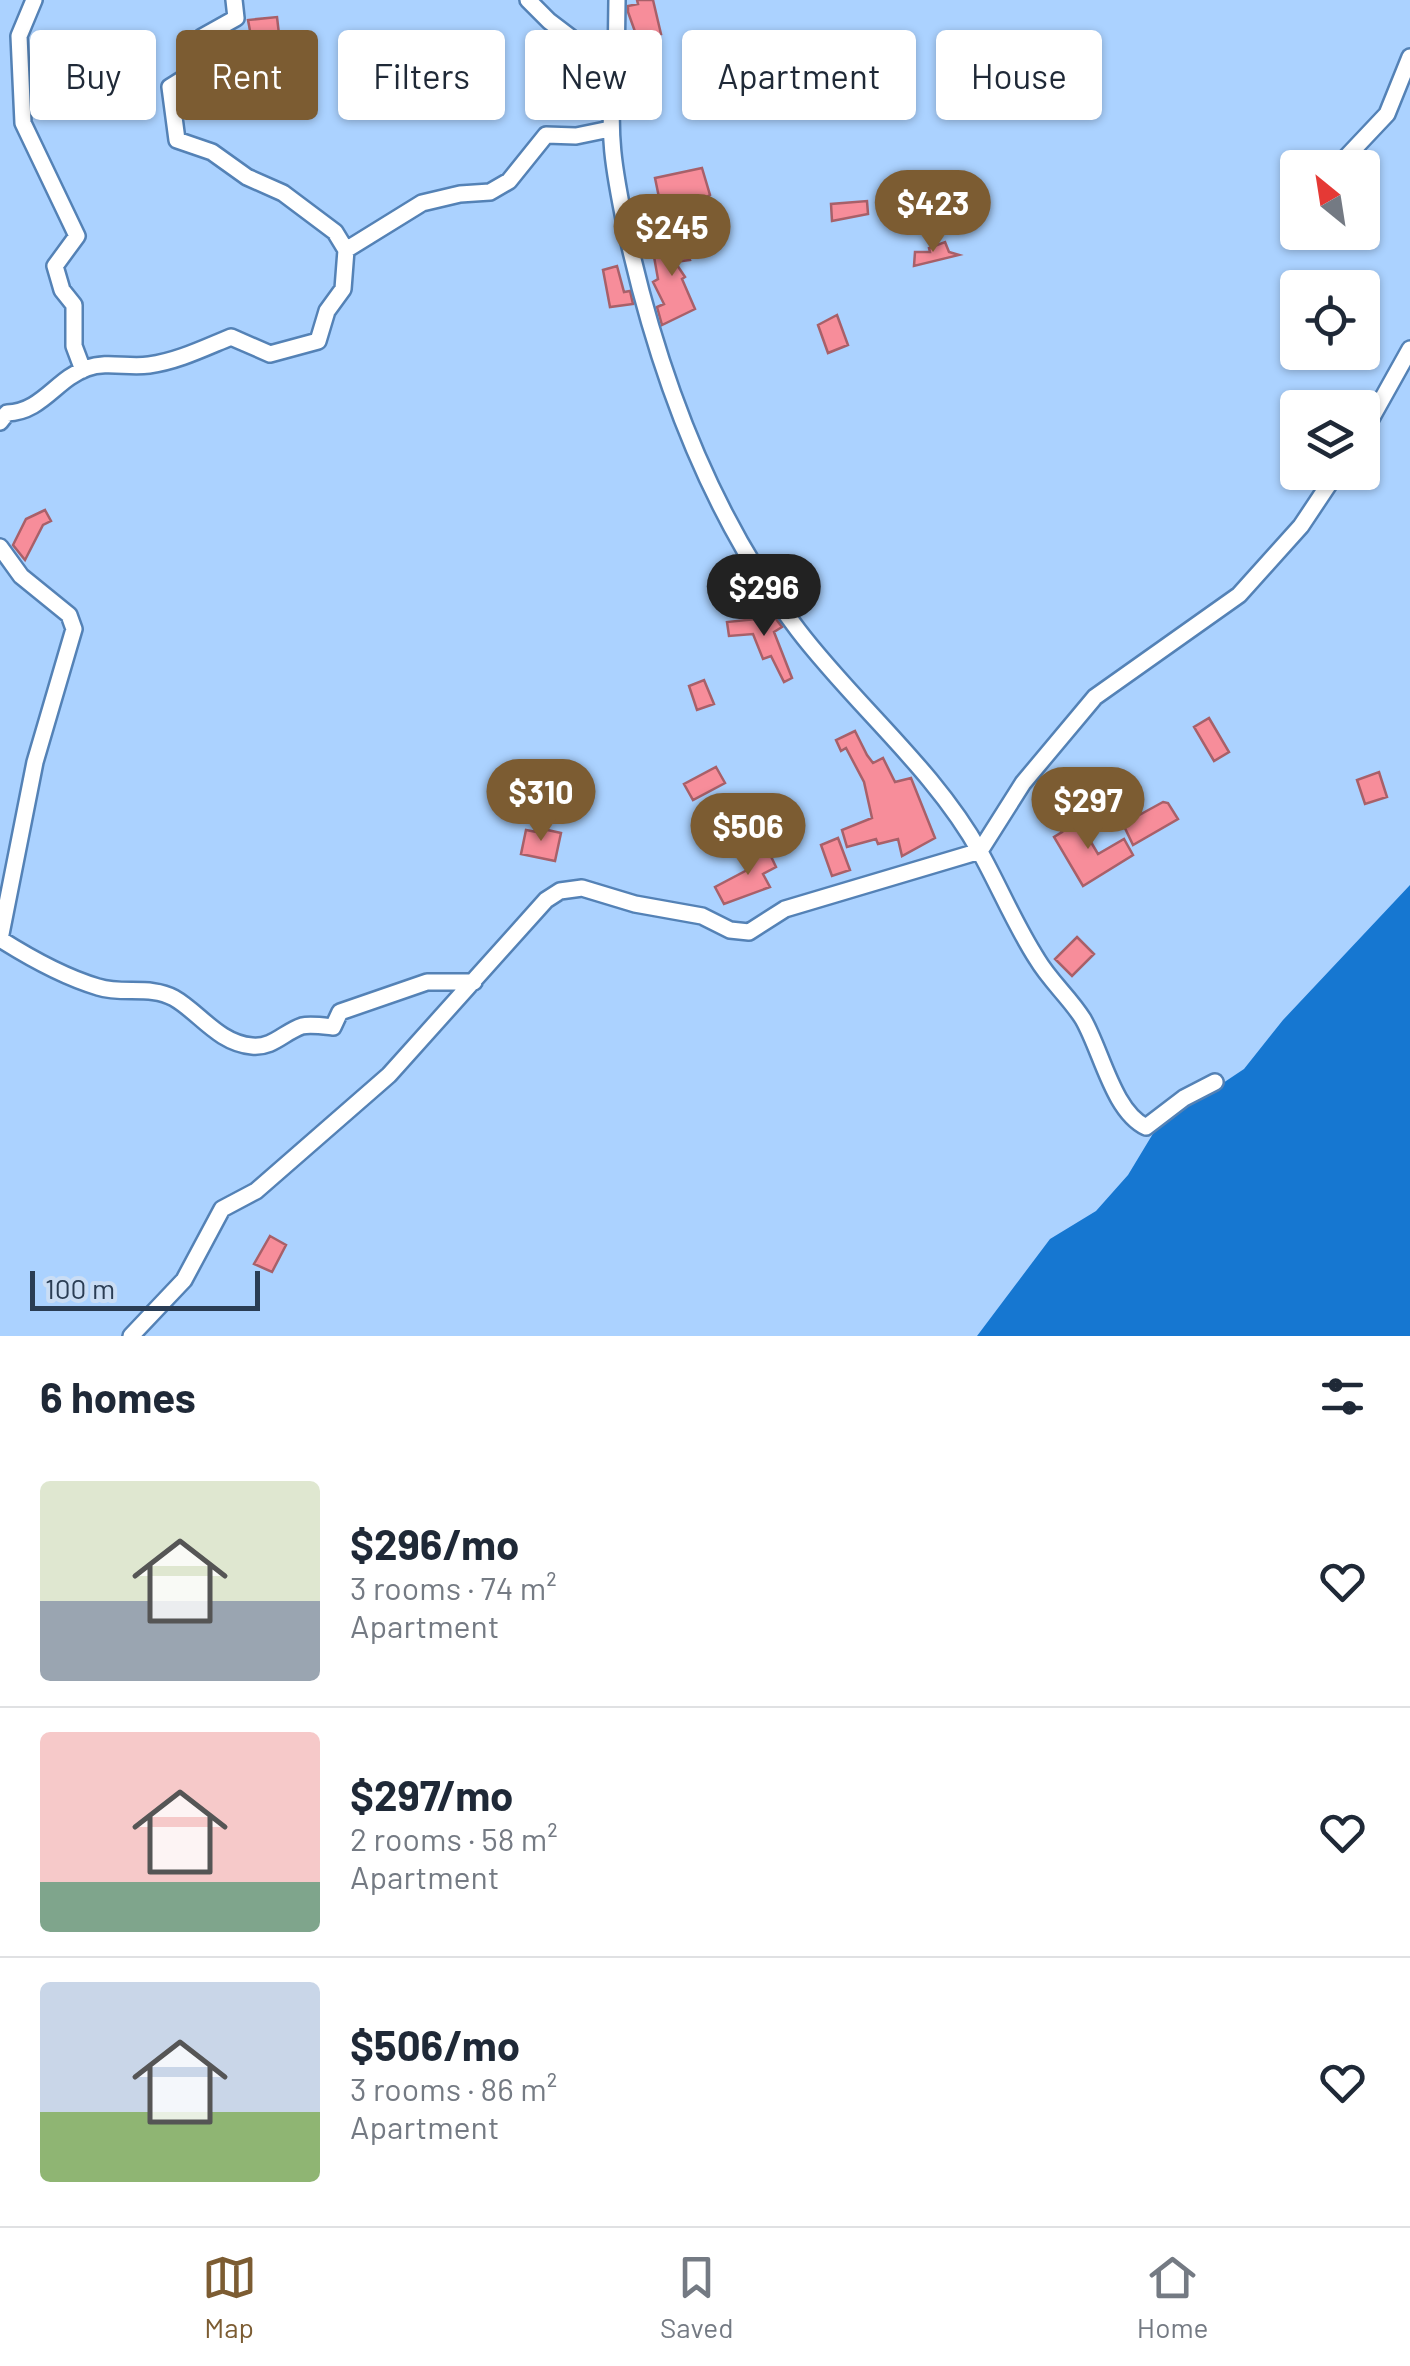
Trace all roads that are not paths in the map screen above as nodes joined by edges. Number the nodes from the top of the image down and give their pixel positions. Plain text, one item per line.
1 (34, 0) edge
2 (234, 0) edge
3 (528, 0) edge
4 (618, 0) edge
5 (560, 30) edge
6 (617, 30) edge
7 (1410, 57) edge
8 (609, 120) edge
9 (610, 129) junction
10 (1353, 150) edge
11 (346, 250) junction
12 (1410, 349) edge
13 (82, 370) junction
14 (1380, 403) edge
15 (0, 422) edge
16 (1326, 490) edge
17 (0, 548) edge
18 (980, 851) junction
19 (0, 940) edge
20 (474, 982) junction
21 (1215, 1082) dead end
22 (132, 1336) edge

1 - 13 street
2 - 11 street
3 - 5 street
4 - 6 street
7 - 10 street
8 - 9 street
9 - 11 street
9 - 18 street
11 - 13 street
12 - 14 street
13 - 15 street
16 - 18 street
17 - 19 street
18 - 20 street
18 - 21 street
19 - 20 street
20 - 22 street

